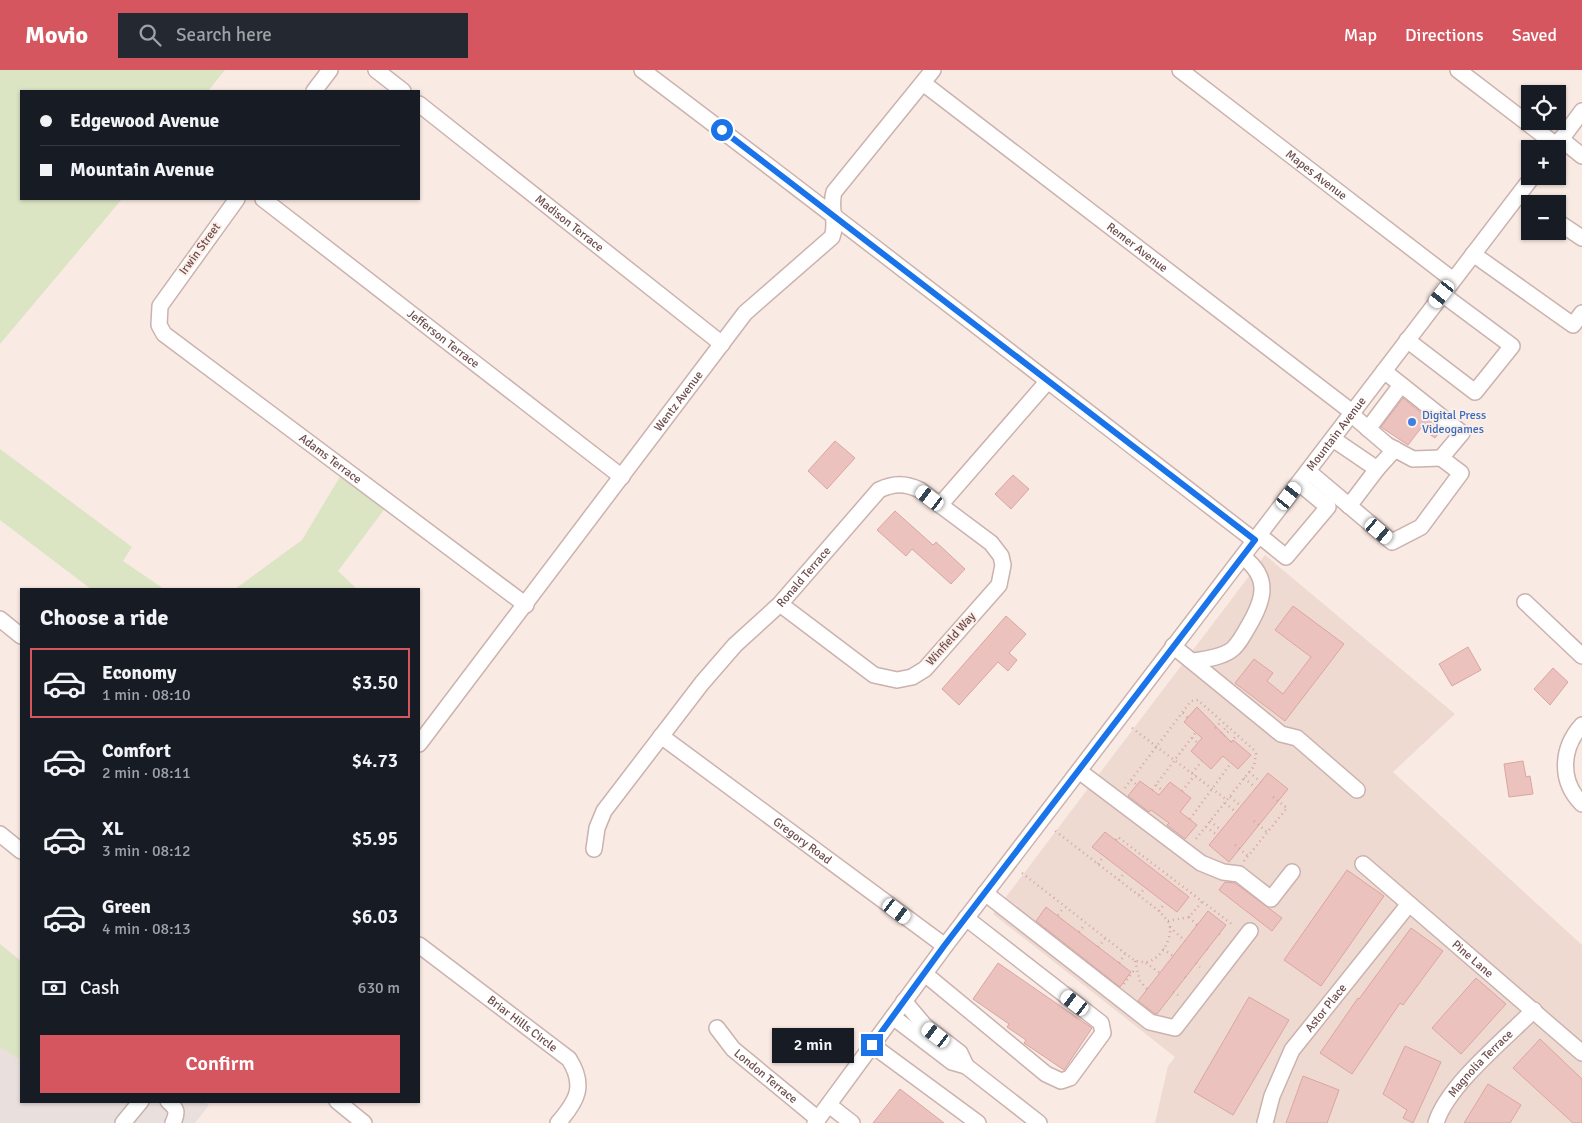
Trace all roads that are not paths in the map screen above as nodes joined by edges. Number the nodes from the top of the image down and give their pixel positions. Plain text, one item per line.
1 (330, 70) edge
2 (376, 70) edge
3 (642, 70) edge
4 (933, 70) edge
5 (1180, 70) edge
6 (1458, 70) edge
7 (923, 84) junction
8 (315, 90) edge
9 (402, 90) edge
10 (420, 105) edge
11 (1582, 111) edge
12 (1552, 140) edge
13 (1560, 140) edge
14 (1566, 148) edge
15 (1582, 156) edge
16 (1526, 185) edge
17 (1518, 195) junction
18 (1521, 197) edge
19 (236, 200) edge
20 (265, 200) edge
21 (833, 213) junction
22 (1566, 227) edge
23 (1582, 238) edge
24 (1473, 254) junction
25 (1453, 280) junction
26 (1442, 294) junction
27 (164, 300) joint
28 (1582, 313) edge
29 (1407, 340) junction
30 (722, 344) junction
31 (1384, 371) junction
32 (1047, 382) junction
33 (1401, 385) junction
34 (1351, 413) junction
35 (1368, 429) junction
36 (1333, 439) junction
37 (1396, 449) junction
38 (1441, 458) junction
39 (1377, 469) junction
40 (622, 477) junction
41 (1303, 477) junction
42 (940, 505) junction
43 (1349, 506) junction
44 (1257, 538) junction
45 (1243, 557) junction
46 (1525, 602) dead end
47 (780, 604) junction
48 (526, 605) junction
49 (0, 619) edge
50 (20, 635) edge
51 (1173, 646) junction
52 (1582, 656) edge
53 (1193, 661) junction
54 (1582, 725) edge
55 (661, 736) junction
56 (420, 743) edge
57 (1079, 771) junction
58 (1357, 790) dead end
59 (1582, 804) edge
60 (0, 834) edge
61 (594, 849) dead end
62 (20, 850) edge
63 (1363, 864) dead end
64 (1292, 872) dead end
65 (985, 893) junction
66 (1409, 904) junction
67 (966, 918) junction
68 (1250, 931) dead end
69 (420, 946) edge
70 (944, 946) junction
71 (924, 974) junction
72 (904, 1002) junction
73 (1534, 1010) junction
74 (893, 1017) junction
75 (717, 1028) dead end
76 (872, 1045) junction
77 (1582, 1053) edge
78 (966, 1066) junction
79 (139, 1103) edge
80 (171, 1103) edge
81 (339, 1103) edge
82 (829, 1105) junction
83 (817, 1121) edge
84 (124, 1123) edge
85 (173, 1123) edge
86 (364, 1123) edge
87 (558, 1123) edge
88 (852, 1123) edge
89 (978, 1123) edge
90 (1039, 1123) edge
91 (1265, 1123) edge
92 (1436, 1123) edge

1 - 8 street
2 - 9 street
3 - 21 street
4 - 7 street, Wentz Avenue
5 - 25 street, Mapes Avenue
6 - 12 street
7 - 21 street, Wentz Avenue
7 - 34 street, Remer Avenue
10 - 30 street, Madison Terrace
11 - 13 street
14 - 15 street
16 - 17 street, Mountain Avenue
17 - 18 street
17 - 24 street, Mountain Avenue
19 - 27 street, Irwin Street
20 - 40 street, Jefferson Terrace
21 - 30 street, Wentz Avenue
21 - 32 street
22 - 23 street
24 - 25 street, Mountain Avenue
24 - 28 street
25 - 26 street, Mountain Avenue
26 - 29 street, Mountain Avenue
26 - 29 street
27 - 48 street, Adams Terrace
29 - 31 street, Mountain Avenue
30 - 40 street, Wentz Avenue
31 - 33 street
31 - 34 street, Mountain Avenue
32 - 42 street
32 - 44 street
33 - 35 street
33 - 38 street
34 - 35 street, Remer Avenue
34 - 36 street, Mountain Avenue
35 - 37 street, Remer Avenue
36 - 39 street
36 - 41 street, Mountain Avenue
37 - 38 street, Remer Avenue
37 - 39 street
38 - 43 street
39 - 43 street
40 - 48 street, Wentz Avenue
41 - 43 street
41 - 44 street, Mountain Avenue
41 - 44 street
42 - 47 street, Ronald Terrace
42 - 47 street, Winfield Way
44 - 45 street, Mountain Avenue
45 - 51 street, Mountain Avenue
45 - 53 street
46 - 52 street
47 - 55 street, Ronald Terrace
48 - 56 street, Wentz Avenue
49 - 50 street
51 - 53 street
51 - 57 street, Mountain Avenue
53 - 58 street
54 - 59 street
55 - 61 street, Ronald Terrace
55 - 70 street, Gregory Road
57 - 64 street
57 - 65 street, Mountain Avenue
60 - 62 street
63 - 66 street, Pine Lane
65 - 67 street, Mountain Avenue
65 - 68 street
66 - 73 street, Pine Lane
66 - 91 street, Astor Place
67 - 70 street, Mountain Avenue
67 - 71 street
69 - 87 street, Briar Hills Circle
70 - 71 street, Mountain Avenue
71 - 72 street, Mountain Avenue
72 - 74 street, Mountain Avenue
72 - 78 street
73 - 77 street, Pine Lane
73 - 92 street, Magnolia Terrace
74 - 76 street, Mountain Avenue
74 - 78 street
75 - 83 street, London Terrace
76 - 82 street, Mountain Avenue
76 - 89 street
78 - 90 street
79 - 84 street
80 - 85 street
81 - 86 street
82 - 83 street, Mountain Avenue
82 - 88 street

